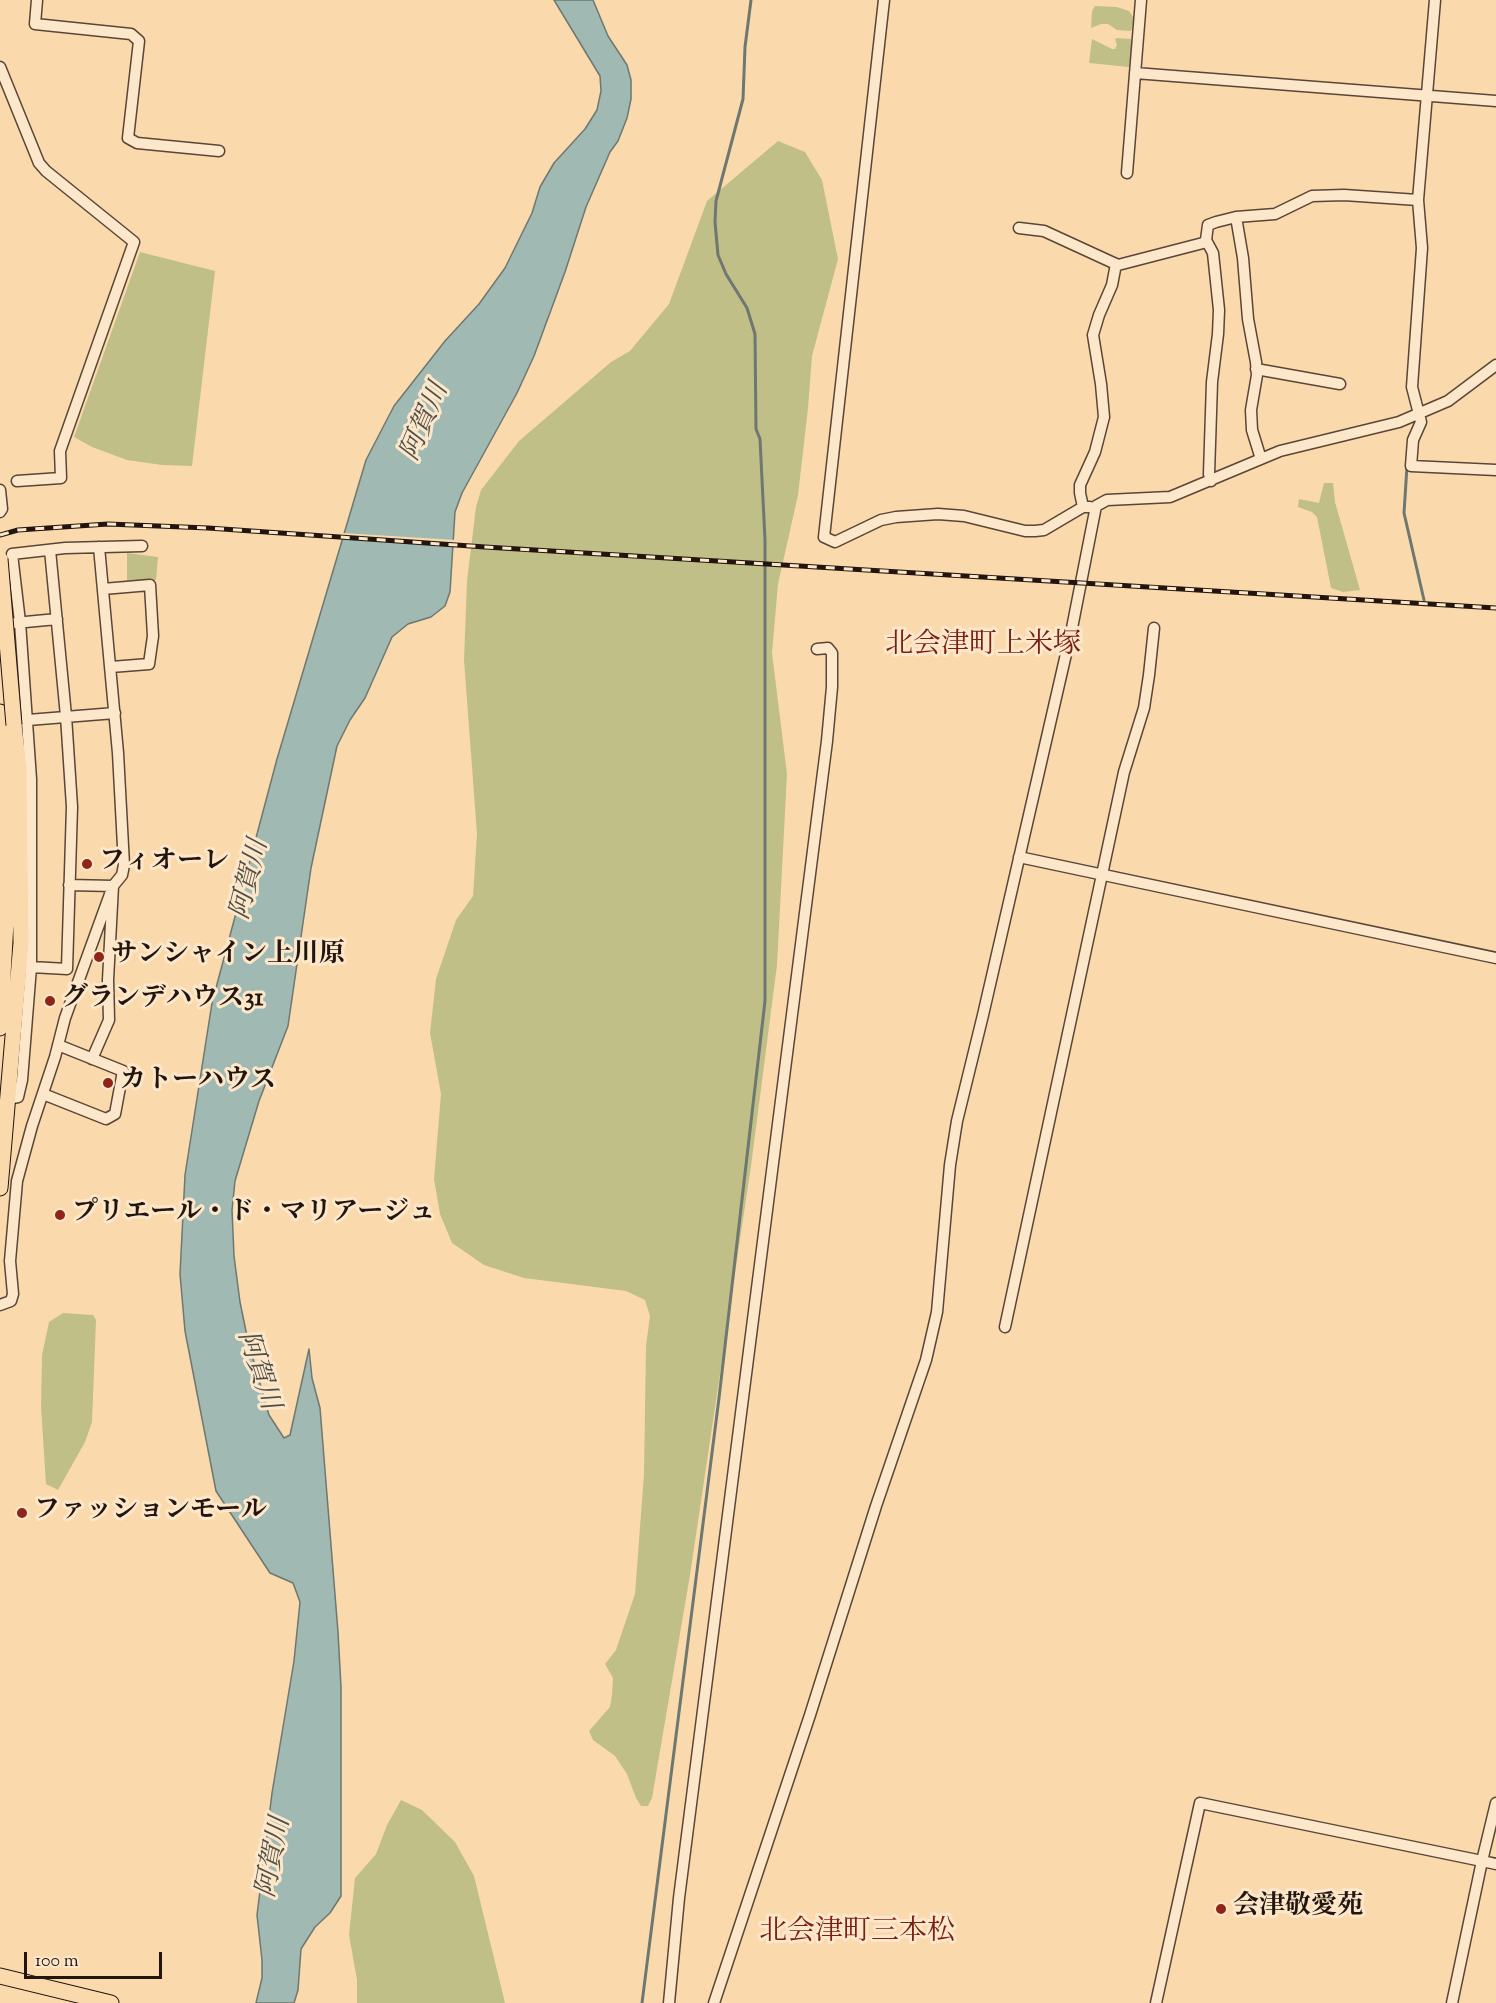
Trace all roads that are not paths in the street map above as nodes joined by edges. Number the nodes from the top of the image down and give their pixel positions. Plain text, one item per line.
1 (37, 0) edge
2 (884, 0) edge
3 (1141, 0) edge
4 (1435, 0) edge
5 (0, 67) edge
6 (1135, 73) junction
7 (1428, 95) junction
8 (1496, 100) edge
9 (219, 151) dead end
10 (1127, 173) dead end
11 (1418, 200) junction
12 (1236, 217) junction
13 (1019, 228) dead end
14 (1206, 240) junction
15 (1116, 264) junction
16 (1496, 365) edge
17 (1256, 369) junction
18 (1340, 384) dead end
19 (1420, 414) junction
20 (1261, 459) junction
21 (1496, 470) edge
22 (17, 481) dead end
23 (1211, 481) junction
24 (0, 490) edge
25 (1096, 506) junction
26 (1083, 507) junction
27 (0, 512) edge
28 (142, 546) dead end
29 (99, 547) junction
30 (50, 550) junction
31 (0, 559) edge
32 (103, 589) junction
33 (57, 619) junction
34 (20, 622) junction
35 (0, 625) edge
36 (1154, 628) dead end
37 (818, 649) dead end
38 (111, 667) junction
39 (27, 708) junction
40 (115, 713) junction
41 (66, 716) junction
42 (9, 718) edge
43 (1019, 857) junction
44 (1101, 874) junction
45 (69, 885) junction
46 (113, 886) junction
47 (1496, 958) edge
48 (31, 967) junction
49 (67, 969) junction
50 (82, 972) junction
51 (0, 1028) edge
52 (58, 1045) junction
53 (92, 1059) junction
54 (42, 1094) junction
55 (7, 1099) junction
56 (0, 1188) edge
57 (0, 1305) edge
58 (1005, 1327) dead end
59 (1496, 1803) edge
60 (1482, 1861) junction
61 (1496, 1864) edge
62 (0, 1976) edge
63 (111, 2003) edge
64 (669, 2003) edge
65 (714, 2003) edge
66 (1156, 2003) edge
67 (1452, 2003) edge

1 - 9 street
2 - 26 street
3 - 6 street
4 - 7 street
5 - 22 street
6 - 7 street
6 - 10 street
7 - 8 street
7 - 11 street
11 - 12 street
11 - 19 street
12 - 14 street
12 - 17 street
13 - 15 street
14 - 15 street
14 - 23 street
15 - 26 street
16 - 19 street
17 - 18 street
17 - 20 street
19 - 20 street
19 - 21 street
20 - 23 street
23 - 25 street
24 - 27 street
25 - 26 street
25 - 43 street
28 - 29 street
29 - 30 street
29 - 32 street
30 - 33 street
30 - 34 street
31 - 42 highway, bridge
32 - 38 street
32 - 38 street
33 - 34 street
33 - 41 street
34 - 35 street
34 - 39 street
36 - 44 street
37 - 64 street
38 - 40 street
39 - 42 street
39 - 42 street
40 - 41 street
40 - 46 street
41 - 42 street
41 - 45 street
42 - 48 street
42 - 51 highway
42 - 55 highway
43 - 44 street
43 - 65 street
44 - 47 street
44 - 58 street
45 - 46 street
45 - 49 street
46 - 50 street
46 - 53 street
48 - 49 street
48 - 55 street
49 - 50 street
50 - 52 street
52 - 53 street
52 - 54 street
53 - 54 street
54 - 57 street
55 - 56 highway
59 - 60 street
60 - 61 street
60 - 66 street
60 - 67 street
62 - 63 highway

